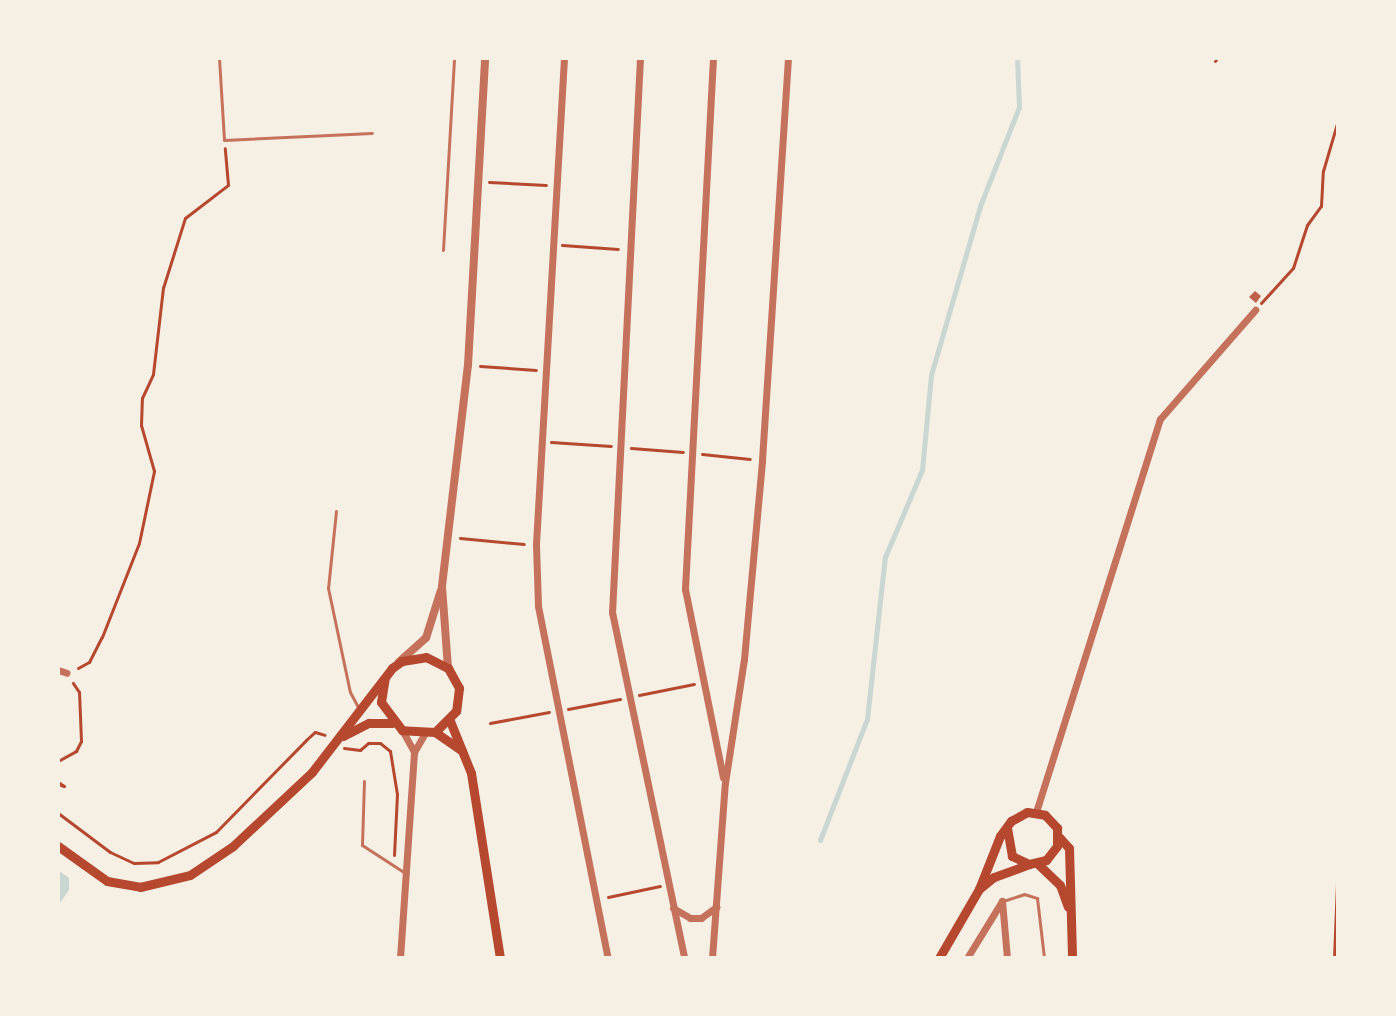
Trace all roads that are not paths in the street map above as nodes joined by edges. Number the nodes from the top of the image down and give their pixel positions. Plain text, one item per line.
1 (219, 58) edge
2 (454, 58) edge
3 (485, 58) edge
4 (564, 58) edge
5 (640, 58) edge
6 (713, 58) edge
7 (788, 58) edge
8 (372, 133) dead end
9 (443, 250) dead end
10 (1255, 310) road end
11 (336, 511) dead end
12 (442, 586) junction
13 (392, 668) junction
14 (448, 668) junction
15 (385, 678) junction
16 (360, 710) junction
17 (450, 721) junction
18 (392, 723) junction
19 (402, 730) junction
20 (435, 732) junction
21 (424, 735) junction
22 (340, 737) junction
23 (414, 752) junction
24 (465, 753) junction
25 (364, 781) dead end
26 (725, 783) junction
27 (1036, 812) junction
28 (1007, 829) junction
29 (1059, 837) junction
30 (58, 846) edge
31 (1033, 864) junction
32 (405, 873) junction
33 (979, 889) junction
34 (1002, 901) junction
35 (716, 907) junction
36 (673, 908) junction
37 (1069, 910) junction
38 (400, 958) edge
39 (500, 958) edge
40 (608, 958) edge
41 (684, 958) edge
42 (712, 958) edge
43 (939, 958) edge
44 (967, 958) edge
45 (1007, 958) edge
46 (1044, 958) edge
47 (1072, 958) edge

1 - 8 lane
2 - 9 lane
3 - 12 street
4 - 40 street
5 - 36 street
6 - 26 street
7 - 26 street
10 - 27 street
11 - 16 lane
12 - 13 street
12 - 14 street
13 - 14 main road
13 - 15 main road
14 - 17 main road
15 - 16 main road
15 - 18 main road
16 - 22 main road
17 - 20 main road
17 - 24 main road
18 - 19 main road
18 - 22 main road
19 - 21 main road
19 - 23 street
20 - 21 main road
20 - 24 main road
21 - 23 street
22 - 30 main road
23 - 32 street
24 - 39 main road
25 - 32 lane
26 - 35 street
27 - 28 main road
27 - 29 main road
28 - 31 main road
28 - 33 main road
29 - 31 main road
29 - 37 main road
31 - 33 main road
31 - 37 main road
32 - 38 street
33 - 43 main road
34 - 44 street
34 - 45 street
34 - 46 lane
35 - 36 street
35 - 42 street
36 - 41 street
37 - 47 main road

